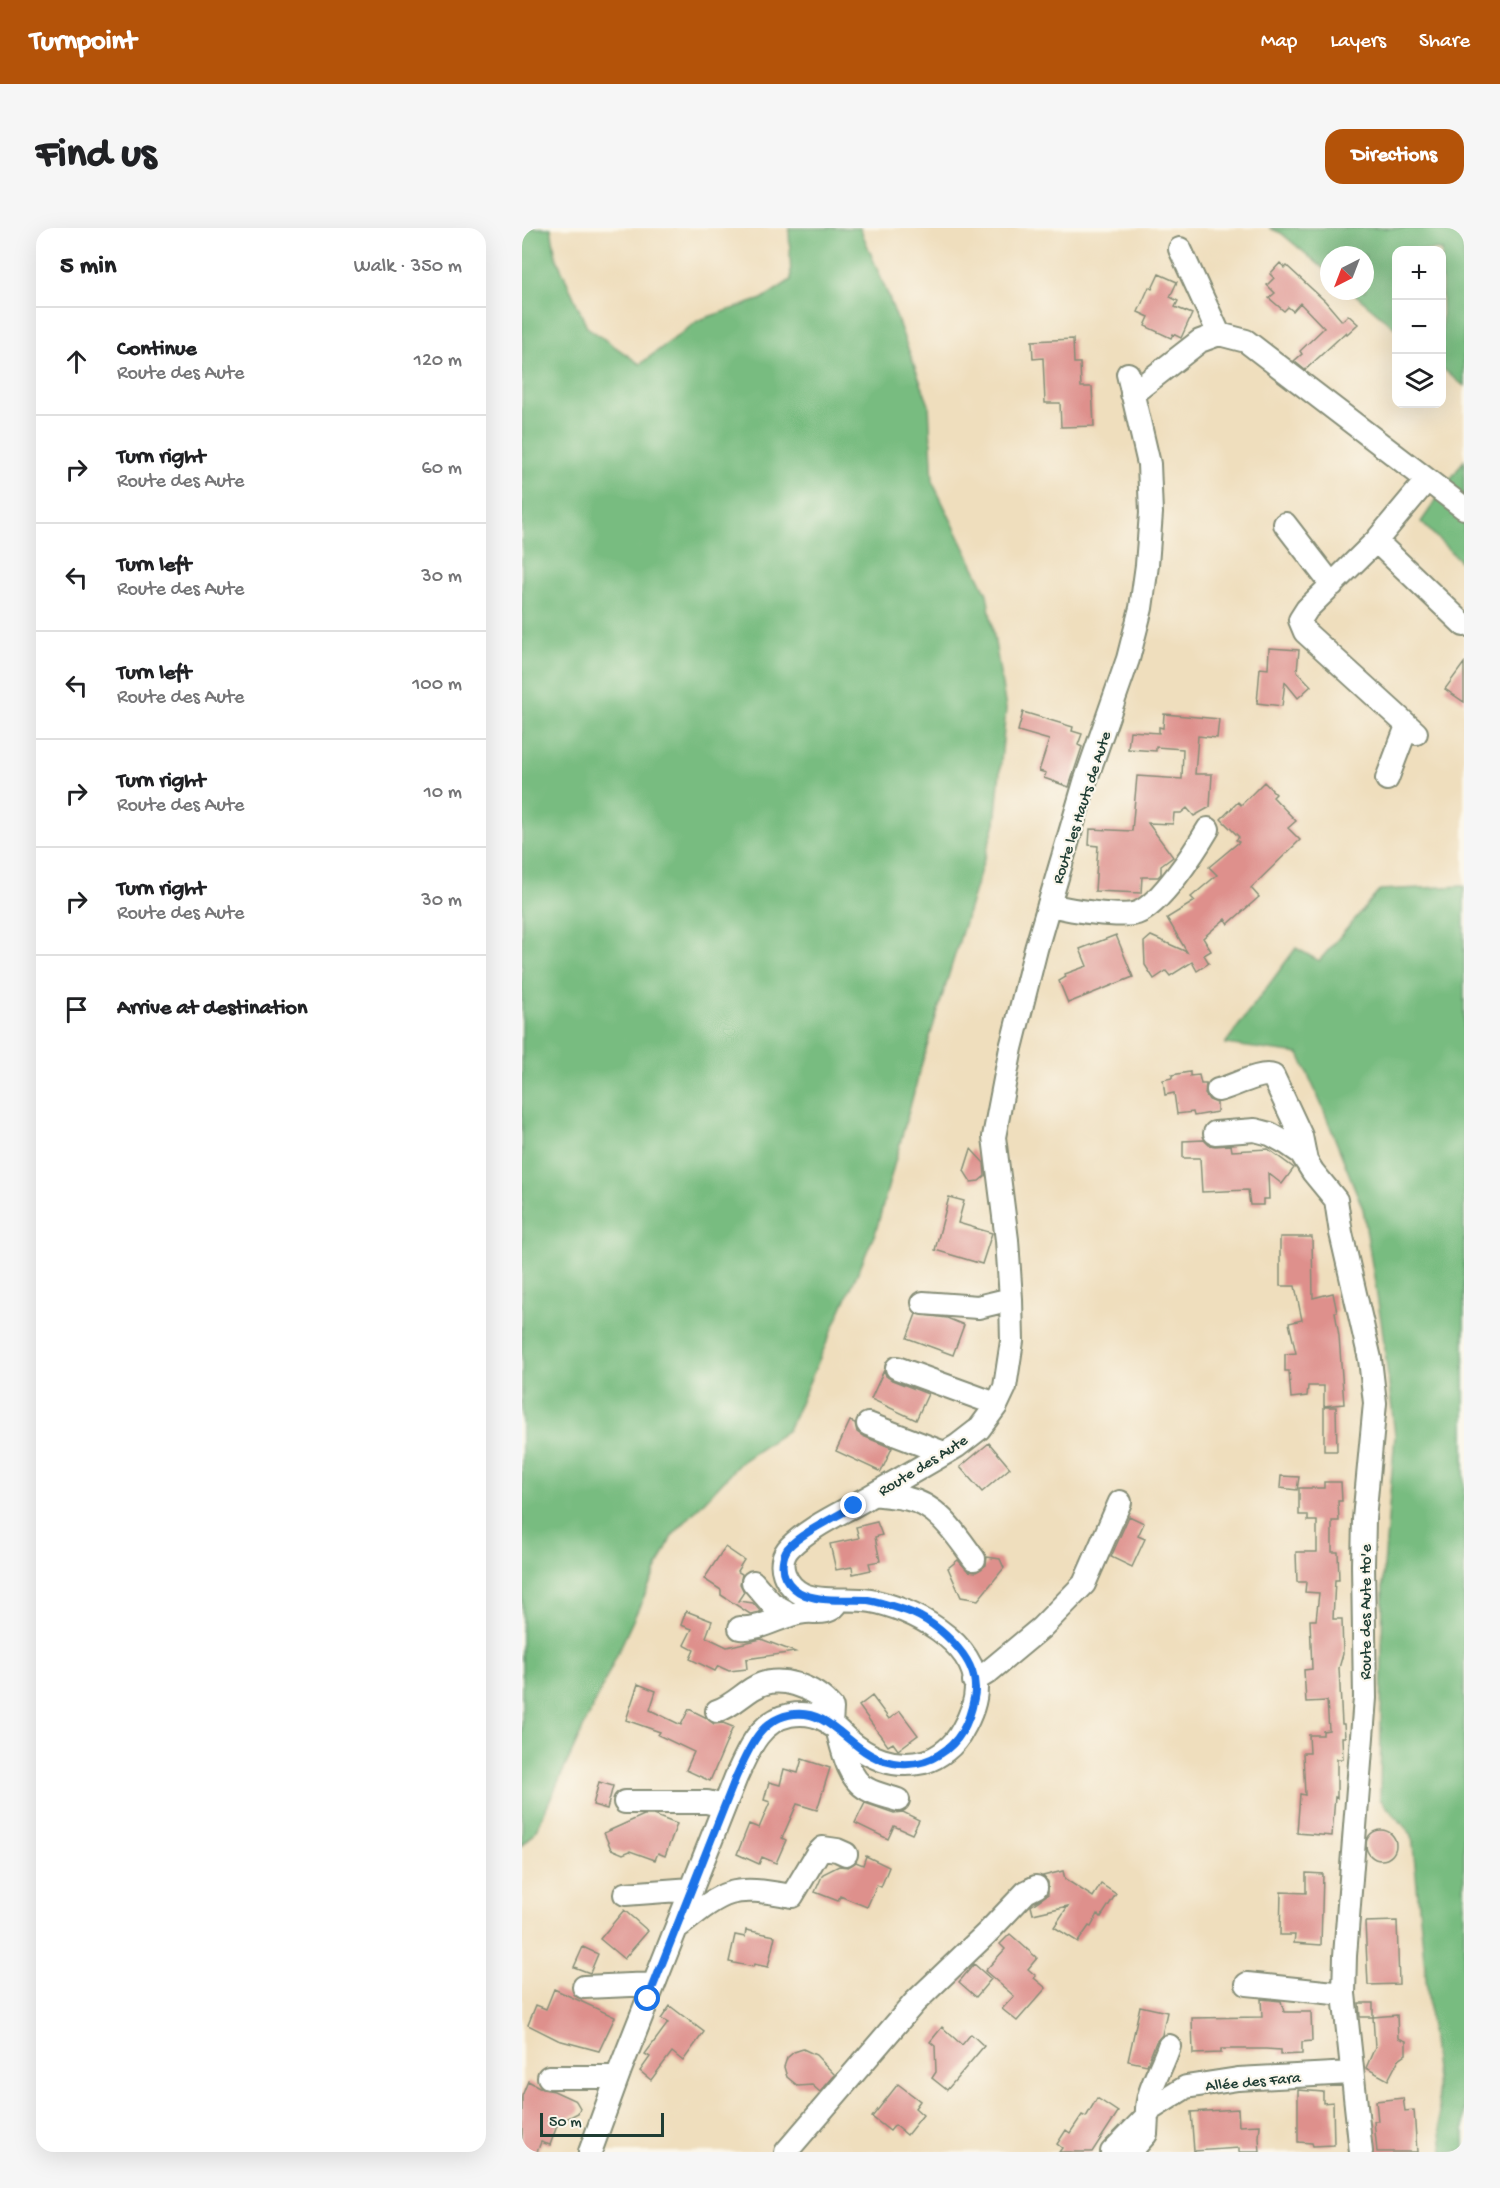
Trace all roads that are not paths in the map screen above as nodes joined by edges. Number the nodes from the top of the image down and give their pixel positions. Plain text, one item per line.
1 (1180, 249) dead end
2 (1219, 334) junction
3 (1426, 481) junction
4 (1464, 508) edge
5 (1285, 524) dead end
6 (1376, 541) junction
7 (1332, 585) junction
8 (1464, 625) edge
9 (1387, 778) dead end
10 (1208, 829) dead end
11 (1049, 904) junction
12 (1218, 1090) dead end
13 (1215, 1133) dead end
14 (1306, 1161) junction
15 (1007, 1240) joint
16 (1011, 1299) junction
17 (923, 1303) dead end
18 (897, 1368) dead end
19 (996, 1404) junction
20 (868, 1424) dead end
21 (944, 1453) junction
22 (874, 1494) junction
23 (1120, 1502) dead end
24 (974, 1559) dead end
25 (753, 1582) dead end
26 (841, 1599) junction
27 (788, 1616) junction
28 (740, 1628) dead end
29 (974, 1681) junction
30 (717, 1711) dead end
31 (834, 1728) junction
32 (898, 1800) dead end
33 (626, 1802) dead end
34 (724, 1806) junction
35 (846, 1854) dead end
36 (1036, 1887) dead end
37 (692, 1889) junction
38 (625, 1894) dead end
39 (677, 1928) junction
40 (654, 1984) junction
41 (1247, 1984) dead end
42 (584, 1987) dead end
43 (1319, 1992) junction
44 (1344, 1994) junction
45 (1284, 1998) dead end
46 (1169, 2046) dead end
47 (1352, 2073) junction
48 (549, 2077) dead end
49 (618, 2077) junction
50 (1147, 2125) junction
51 (590, 2152) edge
52 (786, 2152) edge
53 (1112, 2152) edge
54 (1130, 2152) edge
55 (1361, 2152) edge

1 - 2 street
2 - 3 street
2 - 11 street, Route les Hauts de Aute
3 - 4 street
3 - 6 street
5 - 7 street
6 - 7 street
6 - 8 street
7 - 9 street
10 - 11 street
11 - 15 street, Route les Hauts de Aute
12 - 14 street
13 - 14 street, Route des Aute Ho'e
14 - 44 street, Route des Aute Ho'e
15 - 16 street, Route des Aute
16 - 17 street
16 - 19 street, Route des Aute
18 - 19 street
19 - 21 street, Route des Aute
20 - 21 street
21 - 22 street, Route des Aute
22 - 24 street
22 - 26 street, Route des Aute
23 - 29 street
25 - 27 street
26 - 27 street
26 - 29 street, Route des Aute
27 - 28 street
29 - 31 street, Route des Aute
30 - 31 street
31 - 32 street
31 - 34 street, Route des Aute
33 - 34 street
34 - 37 street, Route des Aute
35 - 39 street
36 - 52 street
37 - 38 street
37 - 39 street, Route des Aute
39 - 40 street, Route des Aute
40 - 42 street
40 - 49 street, Route des Aute
41 - 43 street
43 - 44 street
43 - 45 street
44 - 47 street, Route des Aute Ho'e
46 - 50 street
47 - 50 street, Allée des Fara
47 - 55 street, Route des Aute Ho'e
48 - 49 street
49 - 51 street, Route des Aute
50 - 53 street
50 - 54 street

